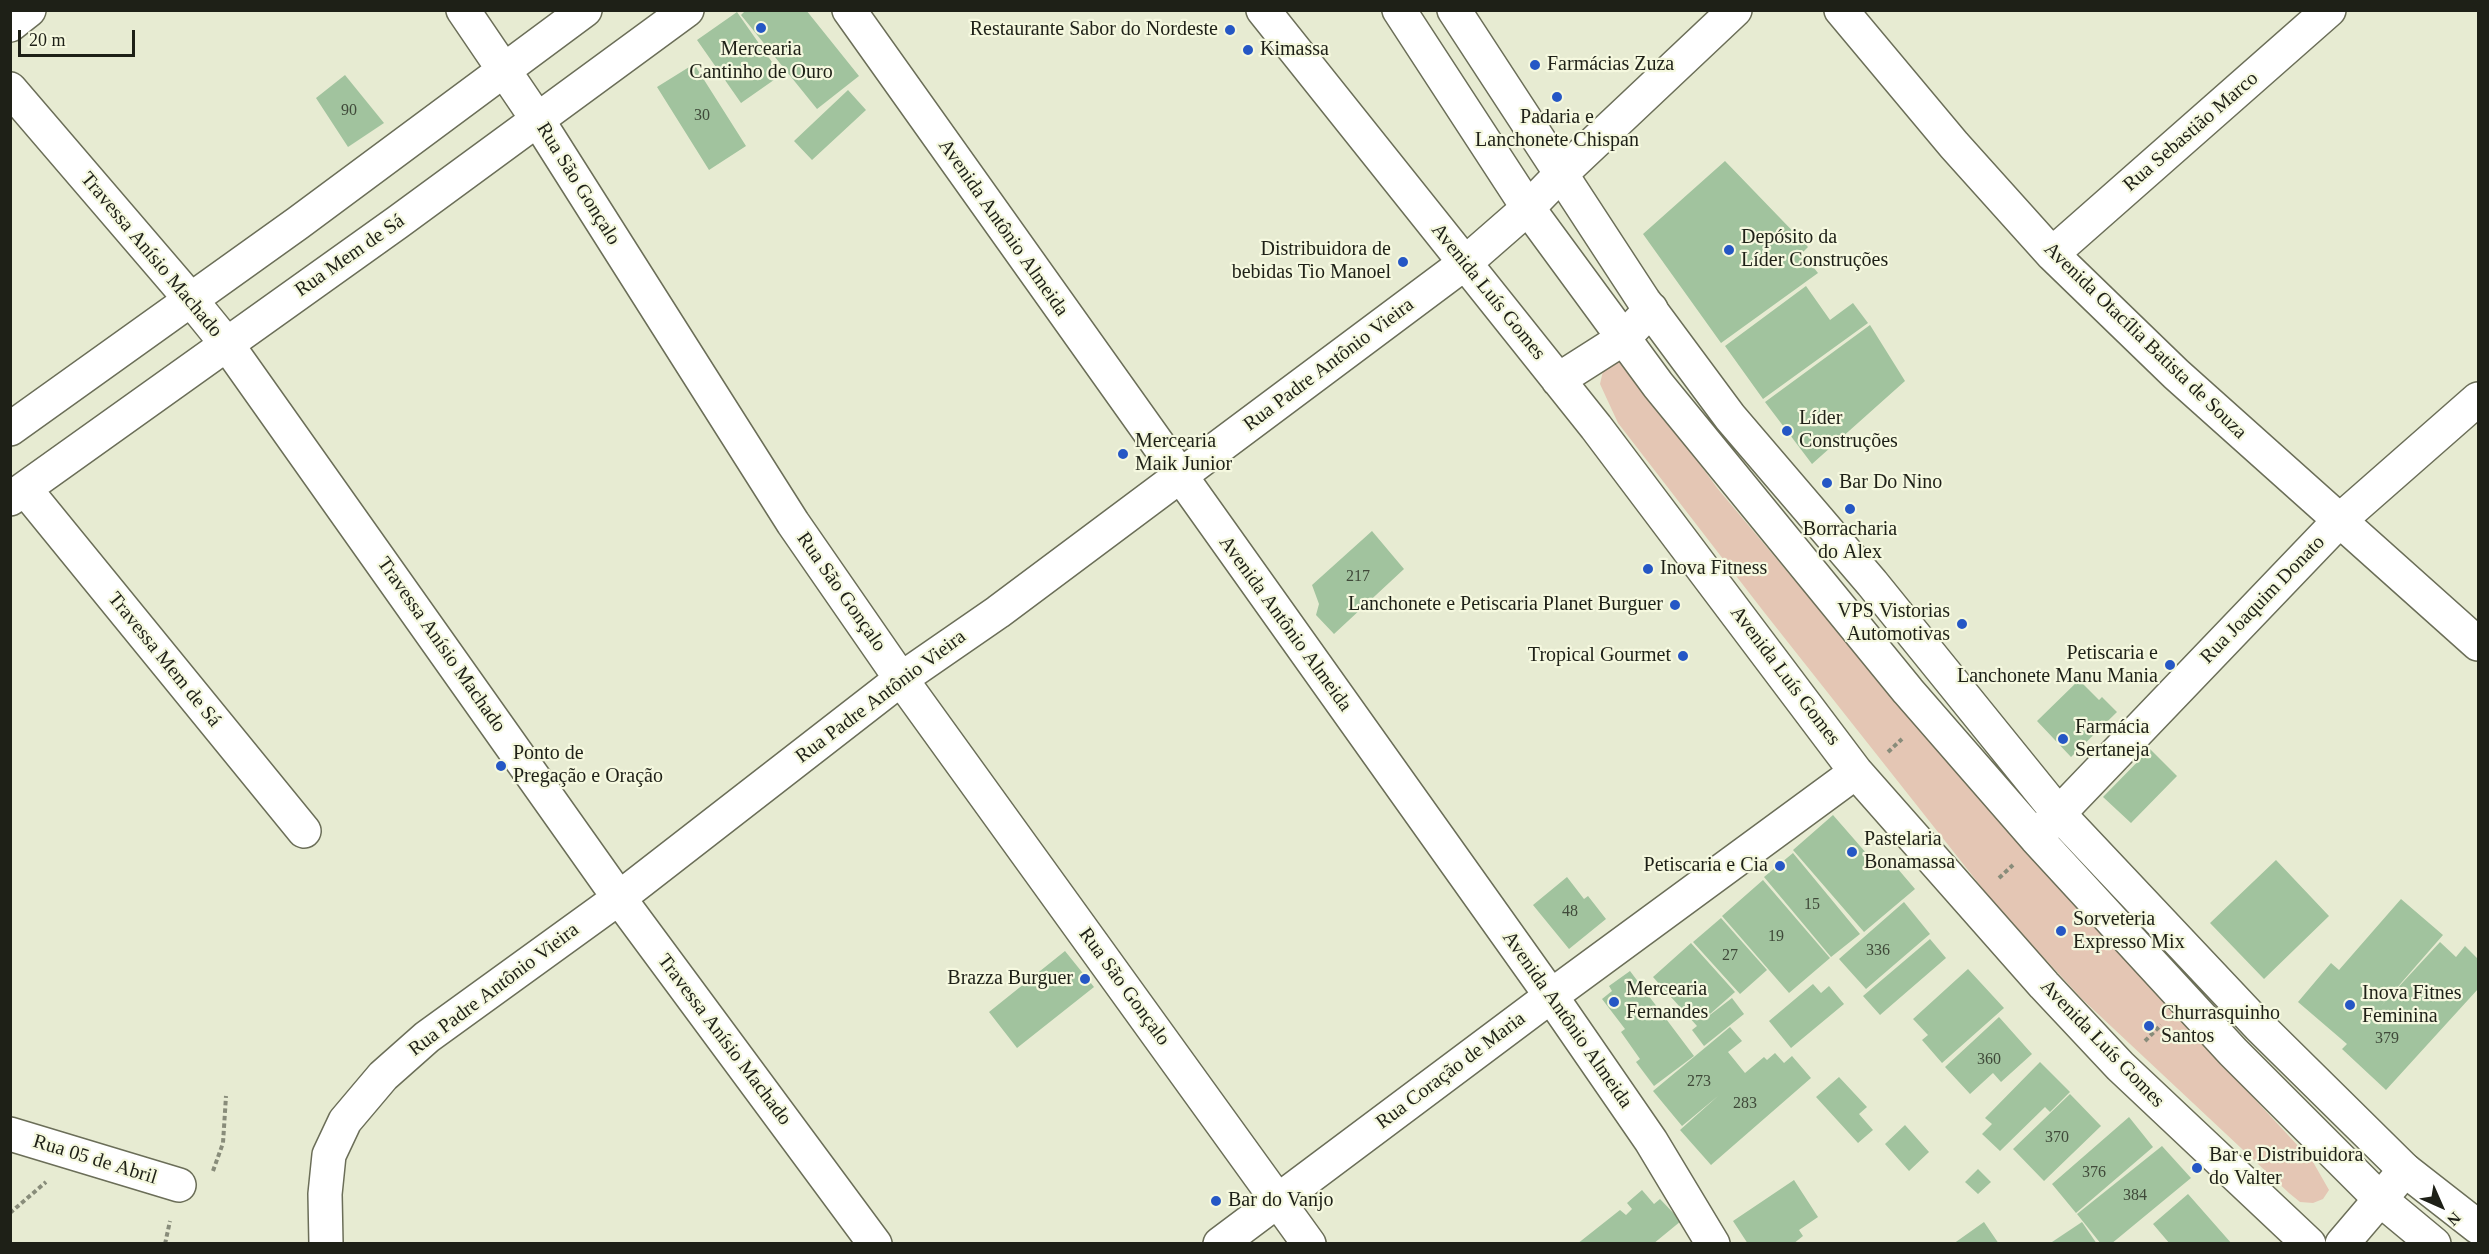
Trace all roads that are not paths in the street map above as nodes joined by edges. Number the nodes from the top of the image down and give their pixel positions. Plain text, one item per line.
1 (29, 10) edge
2 (463, 10) edge
3 (585, 10) edge
4 (687, 10) edge
5 (849, 10) edge
6 (1263, 10) edge
7 (1400, 10) edge
8 (1454, 10) edge
9 (1735, 10) edge
10 (1840, 10) edge
11 (2330, 10) edge
12 (10, 25) edge
13 (505, 70) junction
14 (10, 90) edge
15 (537, 119) junction
16 (1560, 175) junction
17 (1528, 208) junction
18 (2052, 254) junction
19 (1465, 263) junction
20 (191, 300) junction
21 (1651, 309) junction
22 (1624, 338) junction
23 (226, 344) junction
24 (1558, 380) junction
25 (2478, 399) edge
26 (10, 429) edge
27 (1179, 477) junction
28 (18, 494) edge
29 (2339, 521) junction
30 (2478, 644) edge
31 (902, 679) junction
32 (1869, 764) junction
33 (2059, 814) junction
34 (303, 831) dead end
35 (2027, 849) junction
36 (619, 898) junction
37 (2162, 923) junction
38 (2138, 948) junction
39 (1551, 996) junction
40 (10, 1134) edge
41 (2405, 1170) junction
42 (179, 1185) road end
43 (2381, 1200) junction
44 (1278, 1201) junction
45 (2478, 1227) edge
46 (326, 1244) edge
47 (875, 1244) edge
48 (1220, 1244) edge
49 (1309, 1244) edge
50 (1713, 1244) edge
51 (2309, 1244) edge
52 (2342, 1244) edge
53 (2434, 1244) edge

1 - 12 street
2 - 13 street, Rua São Gonçalo
3 - 13 street
4 - 15 street, Rua Mem de Sá
5 - 27 street, Avenida Antônio Almeida
6 - 19 street, Avenida Luís Gomes
7 - 17 street
8 - 16 street
9 - 16 street, Rua Padre Antônio Vieira
10 - 18 street, Avenida Otacília Batista de Souza
11 - 18 street, Rua Sebastião Marco
13 - 15 street, Rua São Gonçalo
13 - 20 street
14 - 20 street, Travessa Anísio Machado
15 - 23 street, Rua Mem de Sá
15 - 31 street, Rua São Gonçalo
16 - 17 street, Rua Padre Antônio Vieira
16 - 21 street
17 - 19 street, Rua Padre Antônio Vieira
17 - 22 street
18 - 29 street, Avenida Otacília Batista de Souza
19 - 24 street, Avenida Luís Gomes
19 - 27 street, Rua Padre Antônio Vieira
20 - 23 street, Travessa Anísio Machado
20 - 26 street
21 - 22 street
21 - 33 street
22 - 24 street
22 - 35 street
23 - 28 street, Rua Mem de Sá
23 - 36 street, Travessa Anísio Machado
24 - 32 street, Avenida Luís Gomes
25 - 29 street, Rua Joaquim Donato
27 - 31 street, Rua Padre Antônio Vieira
27 - 39 street, Avenida Antônio Almeida
28 - 34 street, Travessa Mem de Sá
29 - 30 street, Avenida Otacília Batista de Souza
29 - 33 street, Rua Joaquim Donato
31 - 36 street, Rua Padre Antônio Vieira
31 - 44 street, Rua São Gonçalo
32 - 39 street, Rua Coração de Maria
32 - 51 street, Avenida Luís Gomes
33 - 35 street, Rua Joaquim Donato
33 - 37 street
35 - 38 street
36 - 46 street, Rua Padre Antônio Vieira
36 - 47 street, Travessa Anísio Machado
37 - 38 street
37 - 41 street
38 - 43 street
39 - 44 street, Rua Coração de Maria
39 - 50 street, Avenida Antônio Almeida
40 - 42 street, Rua 05 de Abril
41 - 43 street
41 - 45 street
43 - 52 street
43 - 53 street
44 - 48 street, Rua Coração de Maria
44 - 49 street, Rua São Gonçalo

